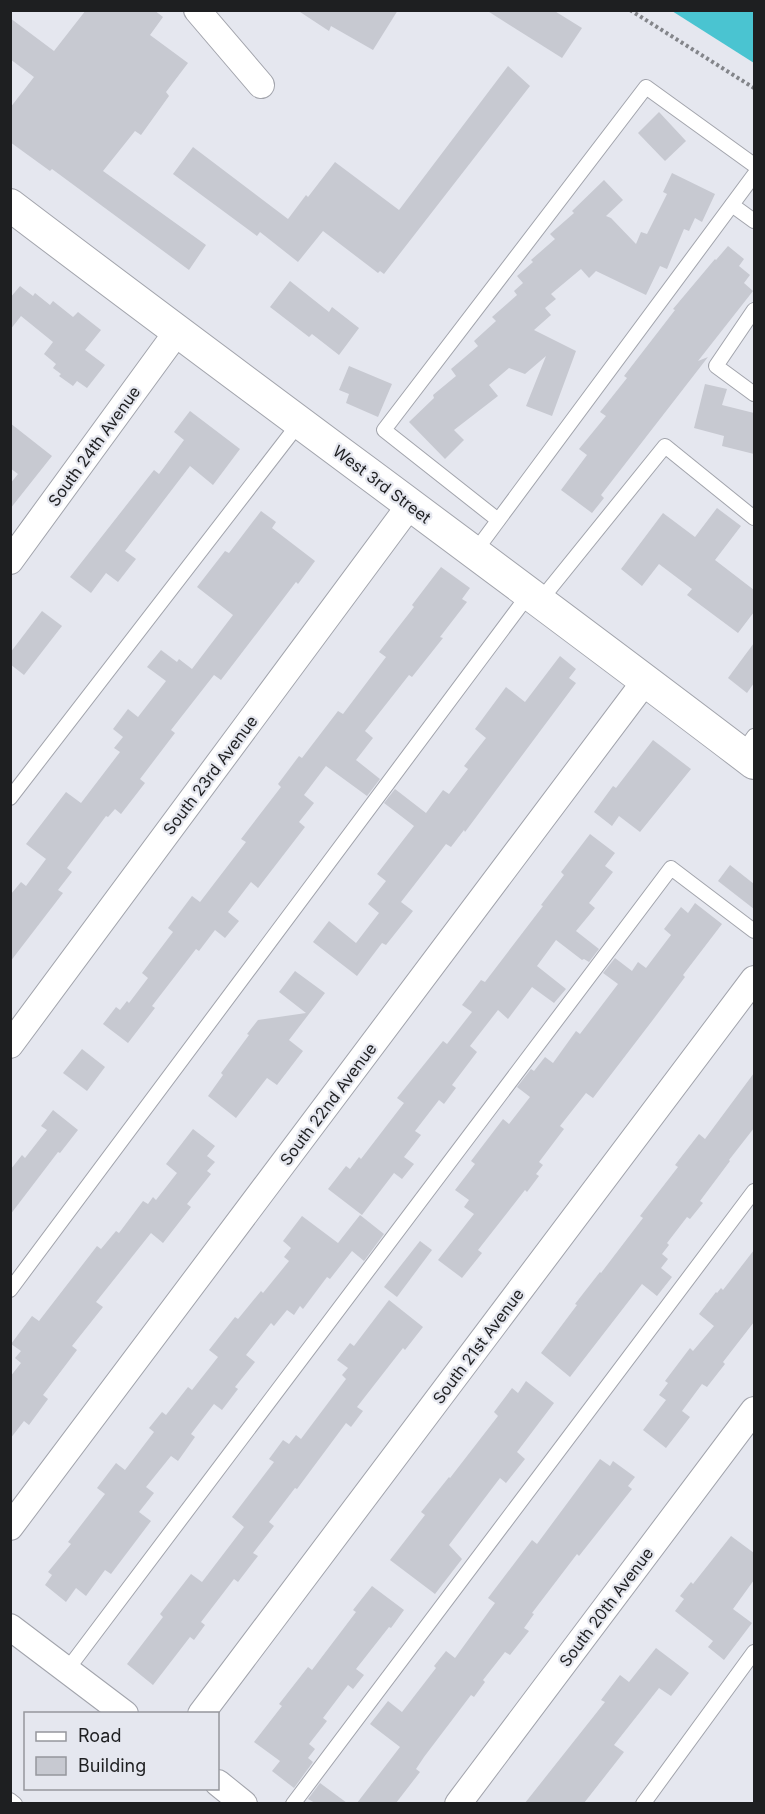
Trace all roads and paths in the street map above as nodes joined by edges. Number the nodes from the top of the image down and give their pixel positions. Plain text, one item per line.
1 (197, 10) edge
2 (630, 10) edge
3 (261, 85) dead end
4 (754, 88) edge
5 (754, 165) edge
6 (754, 175) edge
7 (10, 205) edge
8 (732, 205) junction
9 (754, 221) edge
10 (754, 310) edge
11 (177, 332) junction
12 (754, 394) edge
13 (300, 422) junction
14 (410, 505) junction
15 (754, 518) edge
16 (498, 520) junction
17 (14, 550) edge
18 (474, 553) junction
19 (534, 598) junction
20 (646, 680) junction
21 (750, 751) edge
22 (10, 798) edge
23 (754, 931) edge
24 (754, 980) edge
25 (10, 1045) edge
26 (754, 1191) edge
27 (10, 1290) edge
28 (754, 1410) edge
29 (10, 1527) edge
30 (10, 1627) edge
31 (754, 1652) edge
32 (67, 1670) junction
33 (124, 1712) edge
34 (202, 1712) edge
35 (219, 1784) edge
36 (10, 1800) edge
37 (15, 1803) edge
38 (244, 1803) edge
39 (293, 1803) edge
40 (458, 1803) edge
41 (643, 1803) edge

1 - 3 street
2 - 4 path
5 - 16 lane
6 - 8 lane
7 - 11 street, West 3rd Street
8 - 9 lane
8 - 16 lane
10 - 12 lane
11 - 13 street, West 3rd Street
11 - 17 street, South 24th Avenue
13 - 14 street, West 3rd Street
13 - 22 lane
14 - 18 street, West 3rd Street
14 - 25 street, South 23rd Avenue
15 - 19 lane
16 - 18 lane
18 - 19 street, West 3rd Street
19 - 20 street, West 3rd Street
19 - 27 lane
20 - 21 street, West 3rd Street
20 - 29 street, South 22nd Avenue
23 - 32 lane
24 - 34 street, South 21st Avenue
26 - 39 lane
28 - 40 street, South 20th Avenue
30 - 32 street
31 - 41 lane
32 - 33 street
35 - 38 street
36 - 37 lane

